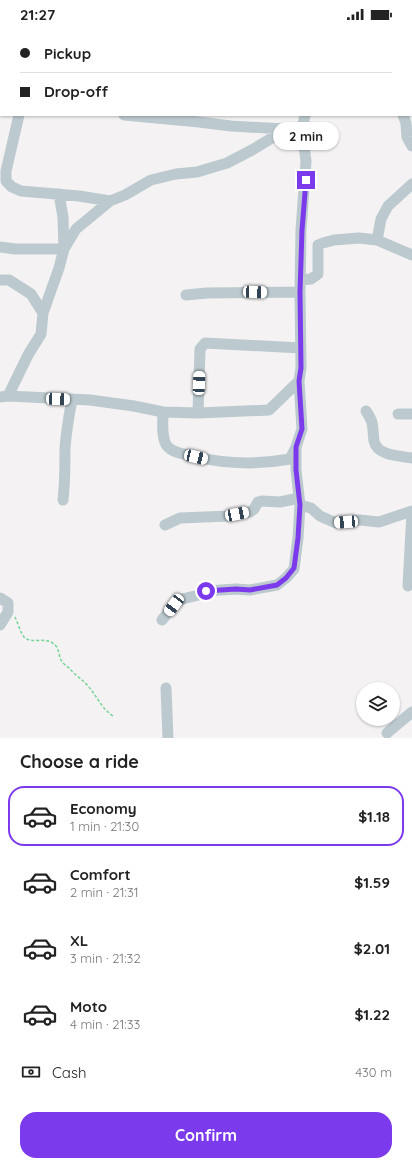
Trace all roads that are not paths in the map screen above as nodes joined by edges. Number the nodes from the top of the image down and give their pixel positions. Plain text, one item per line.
1 (19, 116) edge
2 (144, 116) edge
3 (305, 116) edge
4 (403, 116) edge
5 (199, 118) edge
6 (285, 130) junction
7 (302, 130) junction
8 (412, 146) edge
9 (412, 184) edge
10 (59, 194) junction
11 (110, 201) junction
12 (377, 240) junction
13 (0, 247) edge
14 (64, 249) junction
15 (412, 255) edge
16 (0, 280) edge
17 (301, 280) junction
18 (300, 292) junction
19 (186, 295) dead end
20 (42, 313) junction
21 (301, 348) junction
22 (299, 381) junction
23 (4, 397) edge
24 (72, 399) junction
25 (366, 411) dead end
26 (163, 412) junction
27 (198, 413) junction
28 (398, 414) dead end
29 (412, 414) edge
30 (296, 447) junction
31 (412, 458) edge
32 (63, 500) dead end
33 (299, 502) junction
34 (412, 511) edge
35 (166, 525) dead end
36 (408, 586) dead end
37 (4, 601) edge
38 (162, 620) dead end
39 (0, 624) edge
40 (166, 688) dead end
41 (412, 712) edge
42 (387, 733) dead end
43 (168, 738) edge

1 - 10 street
2 - 5 street
3 - 7 street
4 - 8 street
5 - 6 street
6 - 7 street
6 - 11 street
7 - 17 street
9 - 12 street
10 - 11 street
10 - 14 street
11 - 14 street
12 - 15 street
12 - 17 street
13 - 14 street
14 - 20 street
16 - 20 street
17 - 18 street
18 - 19 street
18 - 21 street
20 - 23 street
21 - 22 street
21 - 27 street
22 - 27 street
22 - 30 street
23 - 24 street
24 - 26 street
24 - 32 street
25 - 31 street
26 - 27 street
26 - 30 street
28 - 29 street
30 - 33 street
33 - 34 street
33 - 35 street
33 - 38 street
34 - 36 street
37 - 39 street
40 - 43 street
41 - 42 street

